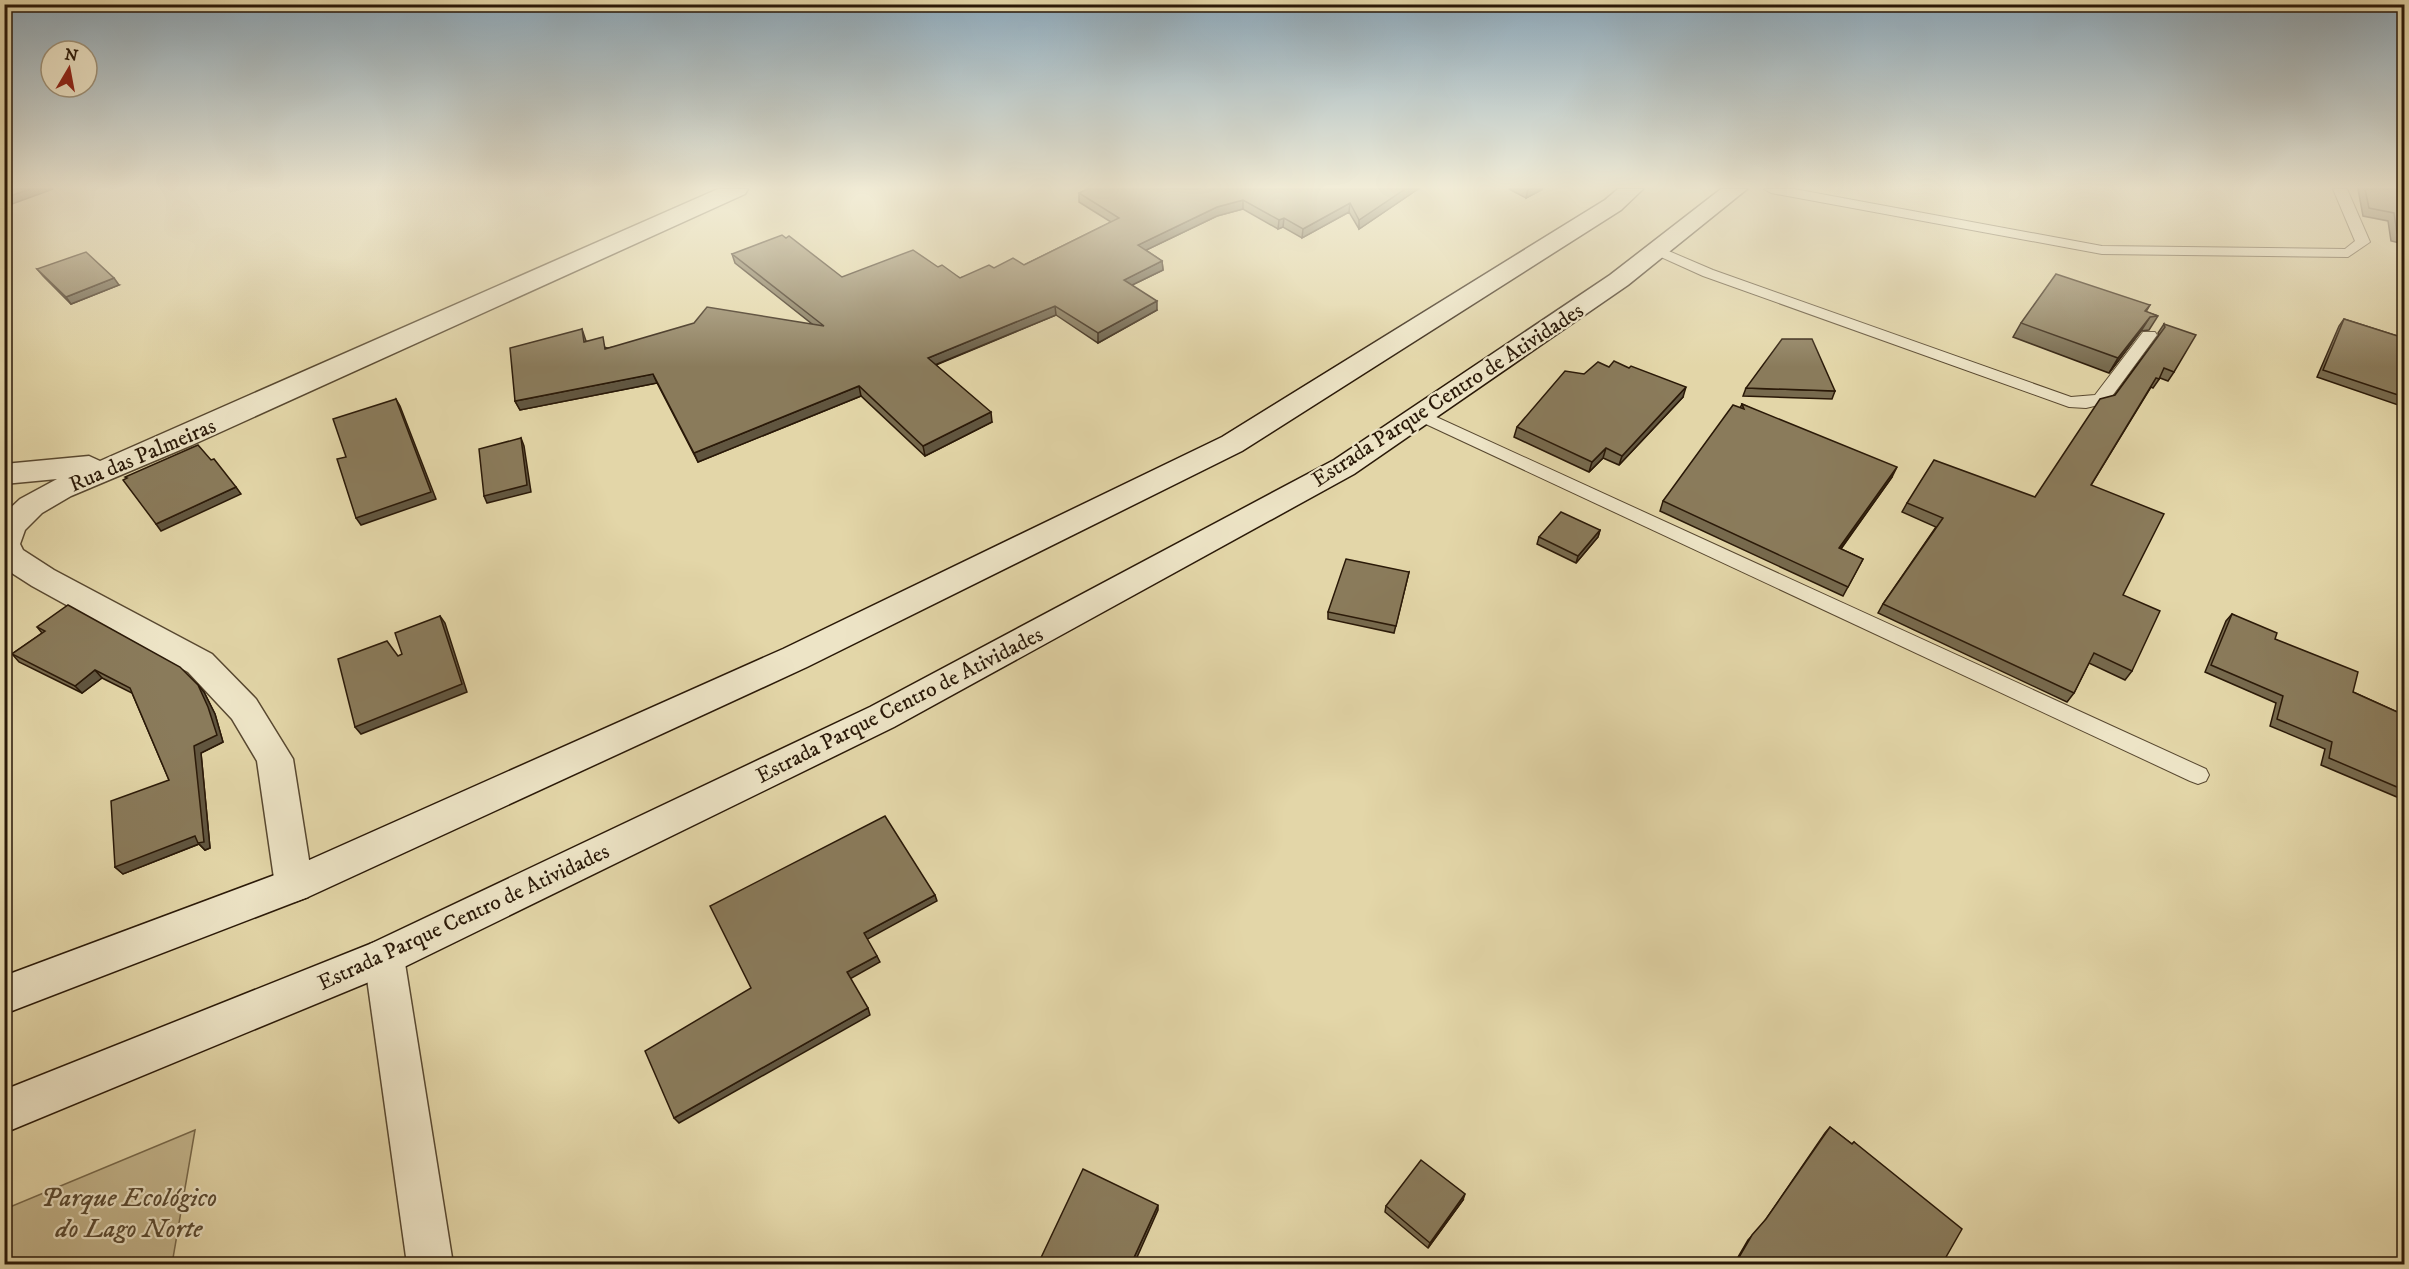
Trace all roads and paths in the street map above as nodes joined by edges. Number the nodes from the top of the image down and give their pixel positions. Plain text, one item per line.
1 (605, 248) edge
2 (1544, 248) edge
3 (2098, 248) edge
4 (2355, 248) edge
5 (1657, 250) joint
6 (2149, 335) edge
7 (1421, 415) junction
8 (120, 463) junction
9 (4, 474) edge
10 (2198, 775) dead end
11 (294, 885) junction
12 (384, 957) junction
13 (4, 995) edge
14 (4, 1112) edge
15 (430, 1264) edge

1 - 8 main road, Rua das Palmeiras
2 - 11 main road
3 - 4 lane
5 - 6 lane
5 - 7 main road, Estrada Parque Centro de Atividades
7 - 10 lane
7 - 12 main road, Estrada Parque Centro de Atividades
8 - 9 main road
8 - 11 main road, Rua das Palmeiras
11 - 13 main road
12 - 14 main road, Estrada Parque Centro de Atividades
12 - 15 main road

